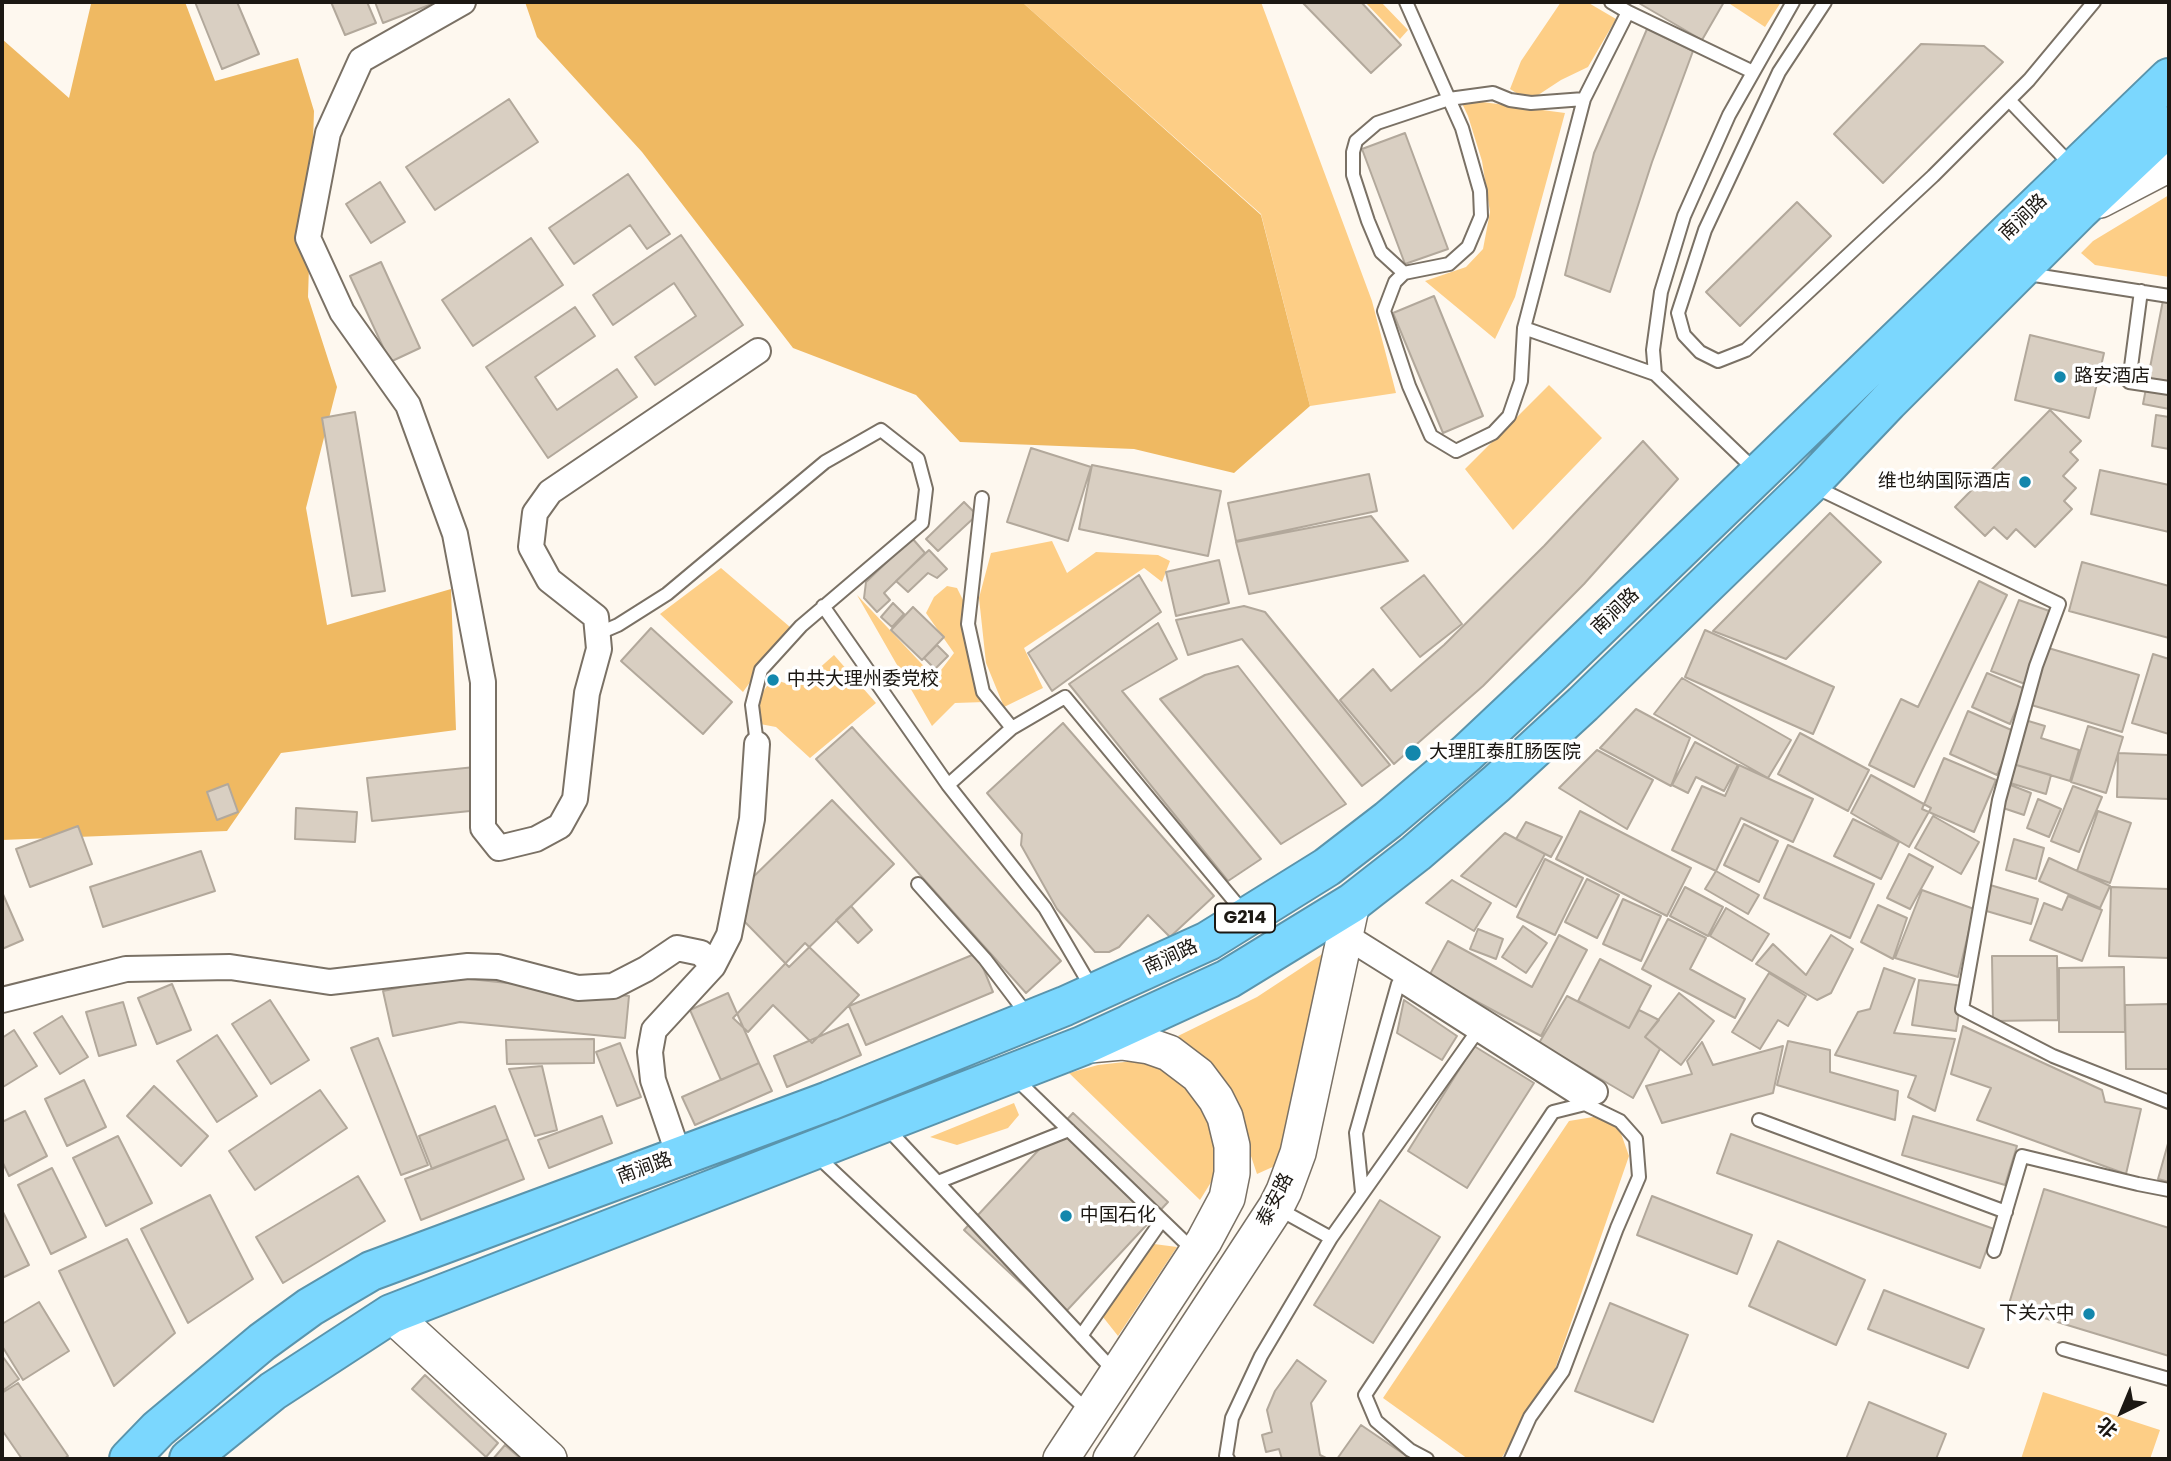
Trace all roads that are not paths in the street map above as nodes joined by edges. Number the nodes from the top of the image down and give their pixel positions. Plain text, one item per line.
1 (463, 2) edge
2 (1406, 2) edge
3 (1611, 2) edge
4 (1793, 2) edge
5 (1825, 2) edge
6 (2094, 2) edge
7 (1628, 12) junction
8 (1753, 72) junction
9 (2169, 78) edge
10 (1449, 99) junction
11 (1584, 99) junction
12 (2009, 100) junction
13 (2168, 137) edge
14 (2075, 169) junction
15 (2017, 272) junction
16 (1404, 273) junction
17 (2141, 291) junction
18 (2169, 296) edge
19 (1524, 328) junction
20 (758, 351) dead end
21 (1655, 374) junction
22 (2169, 388) edge
23 (1759, 473) junction
24 (1810, 484) junction
25 (982, 498) dead end
26 (823, 606) junction
27 (597, 634) junction
28 (1012, 728) junction
29 (757, 744) joint
30 (948, 785) junction
31 (918, 884) dead end
32 (1248, 916) junction
33 (1349, 919) junction
34 (713, 966) junction
35 (1095, 993) junction
36 (2, 1000) edge
37 (1031, 1020) junction
38 (1476, 1032) junction
39 (1082, 1046) junction
40 (1011, 1074) junction
41 (1590, 1098) junction
42 (2169, 1102) edge
43 (1759, 1119) dead end
44 (884, 1124) junction
45 (1069, 1130) junction
46 (812, 1151) junction
47 (679, 1156) junction
48 (938, 1182) junction
49 (2169, 1190) edge
50 (1362, 1192) junction
51 (1276, 1207) junction
52 (2006, 1212) junction
53 (1162, 1220) junction
54 (1331, 1238) junction
55 (1994, 1251) dead end
56 (1196, 1253) junction
57 (371, 1270) junction
58 (391, 1314) junction
59 (1082, 1336) junction
60 (2063, 1349) dead end
61 (1117, 1374) junction
62 (2169, 1380) edge
63 (1076, 1436) edge
64 (129, 1459) edge
65 (189, 1459) edge
66 (549, 1459) edge
67 (1113, 1459) edge
68 (1228, 1459) edge
69 (1427, 1459) edge
70 (1511, 1459) edge

1 - 27 street
2 - 10 lane
3 - 7 lane
4 - 8 lane
5 - 12 lane
6 - 12 lane
7 - 8 lane
7 - 11 lane
8 - 21 lane
9 - 14 highway, 南涧路 / G214
10 - 11 lane
10 - 16 lane
10 - 16 lane
11 - 19 lane
12 - 14 lane
13 - 15 highway, 南涧路 / G214
14 - 23 highway, 南涧路 / G214
15 - 17 lane
15 - 24 highway, 南涧路 / G214
16 - 19 lane
17 - 18 lane
17 - 22 lane
19 - 21 lane
20 - 27 street
21 - 23 lane
23 - 32 highway, 南涧路 / G214
24 - 33 highway, 南涧路 / G214
24 - 42 lane
25 - 28 lane
26 - 27 lane
26 - 29 lane
26 - 30 lane
28 - 30 lane
28 - 32 lane
29 - 34 street
30 - 35 lane
31 - 37 lane
32 - 35 highway, 南涧路 / G214
33 - 39 highway, 南涧路 / G214
33 - 41 street
33 - 51 main road, 泰安路
34 - 36 street
34 - 47 street
35 - 37 highway, 南涧路 / G214
37 - 47 highway, 南涧路 / G214
38 - 41 lane
38 - 50 lane
38 - 50 lane
39 - 40 highway, 南涧路 / G214
39 - 56 main road
40 - 44 highway, 南涧路 / G214
40 - 45 lane
41 - 69 lane
41 - 70 lane
43 - 52 lane
44 - 46 highway, 南涧路 / G214
44 - 48 lane
45 - 48 lane
45 - 53 lane
46 - 58 highway, 南涧路 / G214
46 - 63 lane
47 - 57 highway, 南涧路 / G214
48 - 59 lane
49 - 52 lane
50 - 54 lane
51 - 54 lane
51 - 67 main road, 泰安路
52 - 55 lane
53 - 56 lane
53 - 59 lane
54 - 68 lane
56 - 61 main road
57 - 58 highway
57 - 64 highway, 南涧路 / G214
58 - 65 highway, 南涧路 / G214
58 - 66 main road
59 - 61 lane
60 - 62 lane
61 - 63 main road
63 - 67 main road

